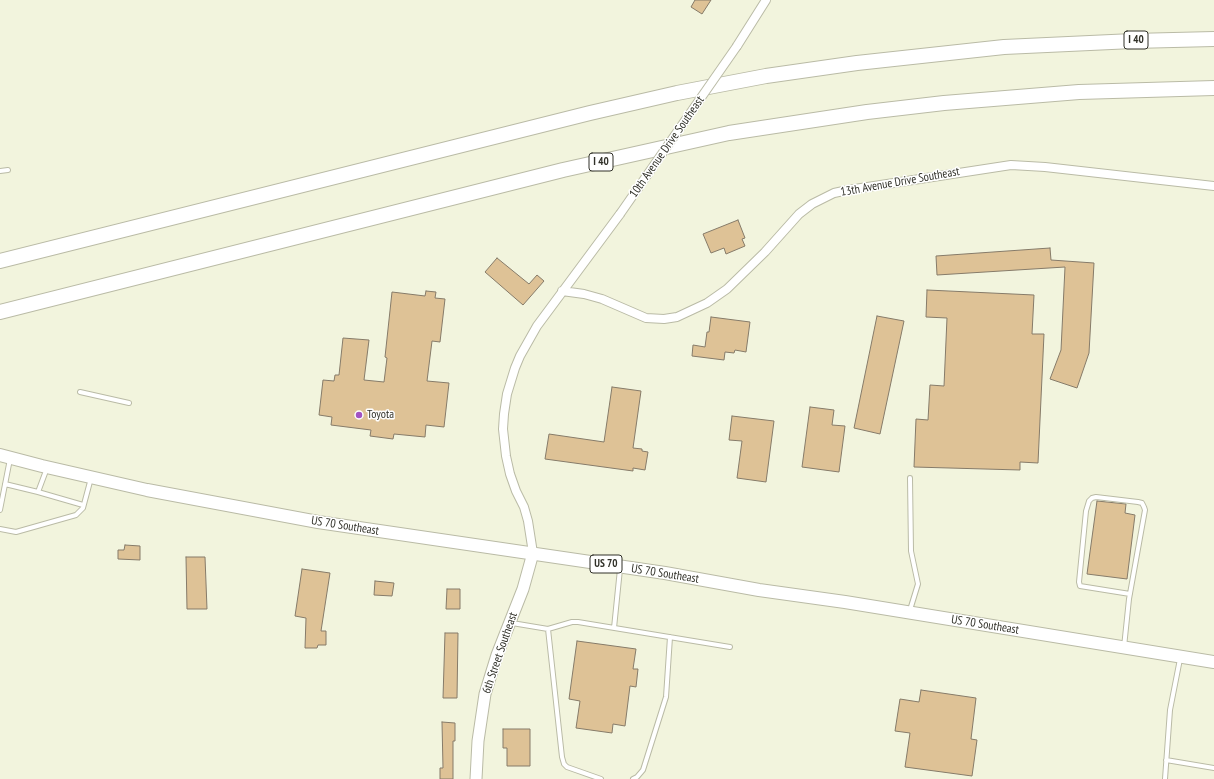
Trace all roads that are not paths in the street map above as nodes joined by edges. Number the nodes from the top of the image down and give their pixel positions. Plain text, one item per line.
1 (766, 0) edge
2 (1214, 29) edge
3 (1214, 39) edge
4 (1059, 44) junction
5 (1214, 88) edge
6 (8, 170) dead end
7 (0, 171) edge
8 (1214, 186) edge
9 (0, 261) edge
10 (562, 291) junction
11 (0, 312) edge
12 (80, 392) dead end
13 (129, 403) dead end
14 (5, 456) edge
15 (48, 467) junction
16 (92, 477) junction
17 (910, 478) dead end
18 (5, 484) junction
19 (38, 492) junction
20 (84, 504) junction
21 (0, 510) edge
22 (0, 529) edge
23 (533, 553) junction
24 (620, 567) junction
25 (1130, 594) junction
26 (909, 612) junction
27 (509, 622) junction
28 (614, 628) junction
29 (548, 629) junction
30 (670, 637) junction
31 (730, 647) dead end
32 (1124, 647) junction
33 (1180, 656) junction
34 (1214, 662) edge
35 (1166, 760) junction
36 (1214, 768) edge
37 (476, 779) edge
38 (601, 779) edge
39 (633, 779) edge
40 (1165, 779) edge

1 - 10 street, 10th Avenue Drive Southeast, bridge
2 - 4 highway
3 - 4 highway, I 40
4 - 9 highway, I 40
5 - 11 highway, I 40
6 - 7 lane
8 - 10 street, 13th Avenue Drive Southeast
10 - 23 street, 10th Avenue Drive Southeast
12 - 13 lane
14 - 15 main road, US 70 Southeast / US 70
14 - 18 lane
15 - 16 main road, US 70 Southeast / US 70
15 - 19 lane
16 - 20 lane
16 - 23 main road, US 70 Southeast / US 70
17 - 26 lane
18 - 19 lane
18 - 21 lane
19 - 20 lane
20 - 22 lane
23 - 24 main road, US 70 Southeast / US 70
23 - 27 street, 6th Street Southeast
24 - 26 main road, US 70 Southeast / US 70
24 - 28 lane
25 - 25 lane
25 - 32 lane
26 - 32 main road, US 70 Southeast / US 70
27 - 29 lane
27 - 37 street, 6th Street Southeast
28 - 29 lane
28 - 30 lane
29 - 38 lane
30 - 31 lane
30 - 39 lane
32 - 33 main road, US 70 Southeast / US 70
33 - 34 main road, US 70 Southeast / US 70
33 - 35 lane
35 - 36 lane
35 - 40 lane

